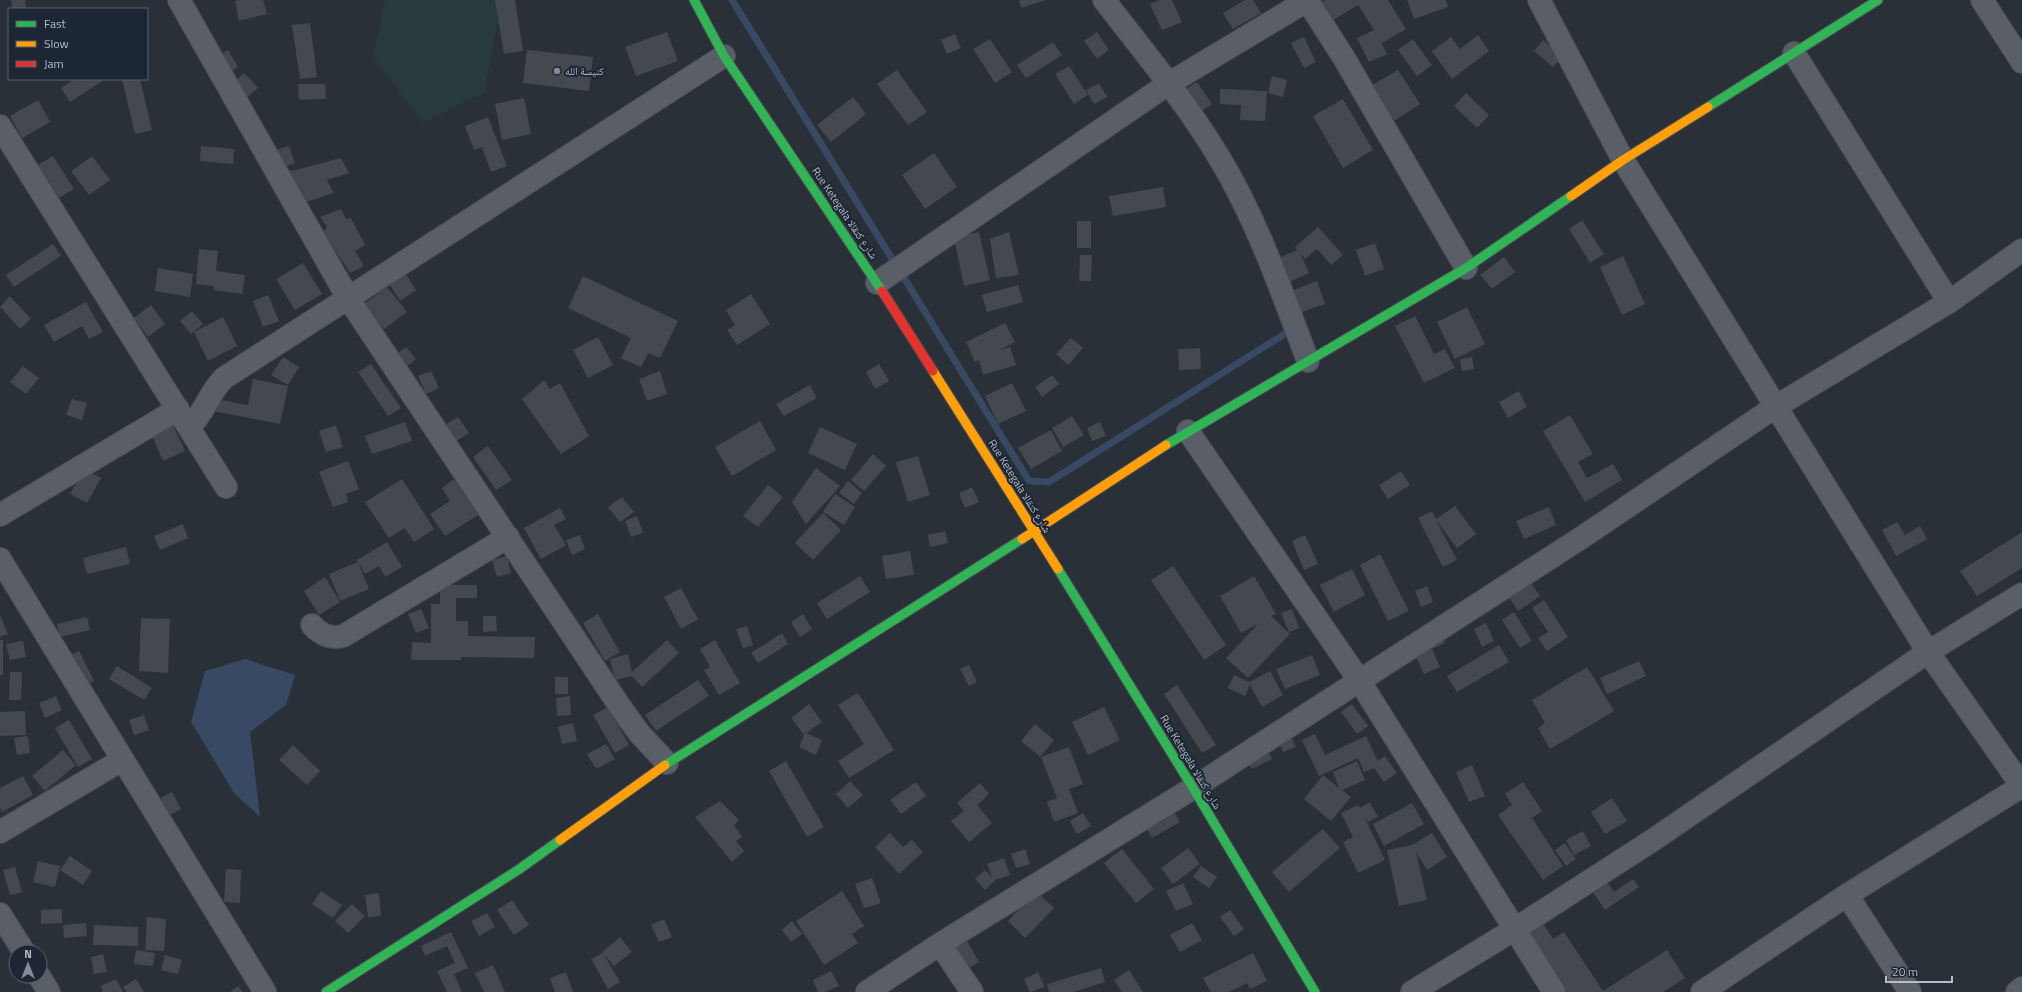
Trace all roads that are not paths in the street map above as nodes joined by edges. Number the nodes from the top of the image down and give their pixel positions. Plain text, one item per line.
1 (179, 0) edge
2 (694, 0) edge
3 (1104, 0) edge
4 (1308, 0) edge
5 (1539, 0) edge
6 (1877, 0) edge
7 (1982, 0) edge
8 (1794, 53) junction
9 (724, 56) junction
10 (2022, 62) edge
11 (1168, 84) junction
12 (0, 126) edge
13 (1624, 160) junction
14 (2022, 250) edge
15 (1466, 268) junction
16 (877, 283) junction
17 (348, 298) junction
18 (1950, 302) junction
19 (1308, 361) junction
20 (1775, 407) junction
21 (184, 418) junction
22 (1188, 431) junction
23 (226, 487) dead end
24 (0, 515) edge
25 (1034, 531) junction
26 (508, 537) junction
27 (0, 559) edge
28 (2022, 594) edge
29 (312, 625) dead end
30 (1928, 652) junction
31 (1359, 680) junction
32 (122, 760) junction
33 (666, 763) junction
34 (2022, 786) edge
35 (1193, 788) junction
36 (0, 832) edge
37 (1847, 895) junction
38 (0, 914) edge
39 (1515, 929) junction
40 (19, 944) edge
41 (940, 944) junction
42 (2022, 988) edge
43 (265, 992) edge
44 (326, 992) edge
45 (867, 992) edge
46 (972, 992) edge
47 (1315, 992) edge
48 (1412, 992) edge
49 (1554, 992) edge
50 (1702, 992) edge
51 (1910, 992) edge
52 (2017, 992) edge

1 - 17 street
2 - 9 street, Rue Ketegala شارع كتقالا
3 - 11 street
4 - 11 street
4 - 15 street
5 - 13 street
6 - 8 street
7 - 10 street
8 - 13 street
8 - 18 street
9 - 16 street, Rue Ketegala شارع كتقالا
9 - 17 street
11 - 16 street
11 - 19 street
12 - 21 street
13 - 15 street
13 - 20 street
14 - 18 street
15 - 19 street
16 - 25 street, Rue Ketegala شارع كتقالا
17 - 21 street
17 - 26 street
18 - 20 street
19 - 22 street
20 - 30 street
20 - 31 street
21 - 23 street
21 - 24 street
22 - 25 street
22 - 31 street
25 - 33 street
25 - 35 street, Rue Ketegala شارع كتقالا
26 - 29 street
26 - 33 street
27 - 32 street
28 - 30 street
30 - 34 street
30 - 39 street
31 - 35 street
31 - 39 street
32 - 36 street
32 - 43 street
33 - 44 street
34 - 37 street
35 - 41 street
35 - 47 street, Rue Ketegala شارع كتقالا
37 - 50 street
37 - 51 street
38 - 40 street
39 - 48 street
39 - 49 street
41 - 45 street
41 - 46 street
42 - 52 street

